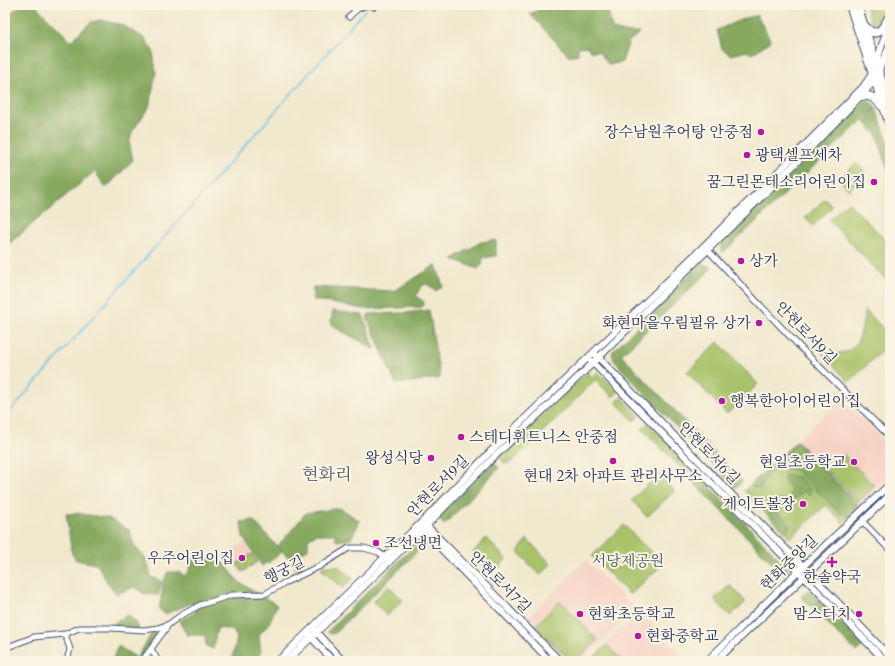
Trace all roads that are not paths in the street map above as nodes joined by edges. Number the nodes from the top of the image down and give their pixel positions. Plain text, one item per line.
1 (368, 5) edge
2 (850, 5) edge
3 (857, 5) edge
4 (890, 16) edge
5 (349, 17) dead end
6 (862, 22) junction
7 (890, 22) edge
8 (890, 45) edge
9 (875, 73) junction
10 (861, 96) junction
11 (887, 107) edge
12 (890, 125) edge
13 (706, 247) junction
14 (596, 355) junction
15 (590, 360) junction
16 (890, 437) edge
17 (890, 484) edge
18 (890, 495) edge
19 (862, 521) junction
20 (423, 525) junction
21 (890, 550) edge
22 (387, 558) junction
23 (804, 566) junction
24 (798, 571) junction
25 (808, 571) junction
26 (803, 576) junction
27 (169, 624) junction
28 (312, 627) junction
29 (316, 632) junction
30 (65, 634) junction
31 (309, 635) junction
32 (5, 648) edge
33 (151, 649) junction
34 (890, 657) edge
35 (67, 661) edge
36 (142, 661) edge
37 (158, 661) edge
38 (278, 661) edge
39 (287, 661) edge
40 (334, 661) edge
41 (343, 661) edge
42 (550, 661) edge
43 (560, 661) edge
44 (707, 661) edge
45 (716, 661) edge
46 (884, 661) edge

1 - 5 street
2 - 9 main road
3 - 6 main road
4 - 6 main road
6 - 9 main road
7 - 9 street
8 - 9 street
9 - 10 street
9 - 11 main road
9 - 13 street, 안현로서9길
10 - 11 main road
10 - 13 street
11 - 12 main road
13 - 14 street, 안현로서9길
13 - 16 street, 안현로서9길
14 - 15 street, 안현로서9길
14 - 23 street, 안현로서6길
15 - 20 street, 안현로서9길
15 - 24 street, 안현로서6길
17 - 23 street, 현화중앙길
18 - 19 street
19 - 21 street
19 - 25 street
20 - 22 street, 안현로서9길
20 - 42 street, 안현로서7길
20 - 43 street, 안현로서7길
22 - 27 street, 행궁길
22 - 28 street
22 - 29 street
23 - 24 street, 현화중앙길
23 - 25 street, 안현로서6길
24 - 26 street, 안현로서6길
24 - 44 street, 현화중앙길
25 - 26 street
25 - 34 street, 안현로서6길
26 - 45 street
26 - 46 street, 안현로서6길
27 - 30 street, 행궁길
27 - 33 street, 행궁길
28 - 29 street
28 - 31 street
29 - 31 street
29 - 41 street
30 - 32 street, 행궁길
30 - 35 street
31 - 38 street
31 - 39 street
31 - 40 street
33 - 36 street, 행궁길
33 - 37 street

